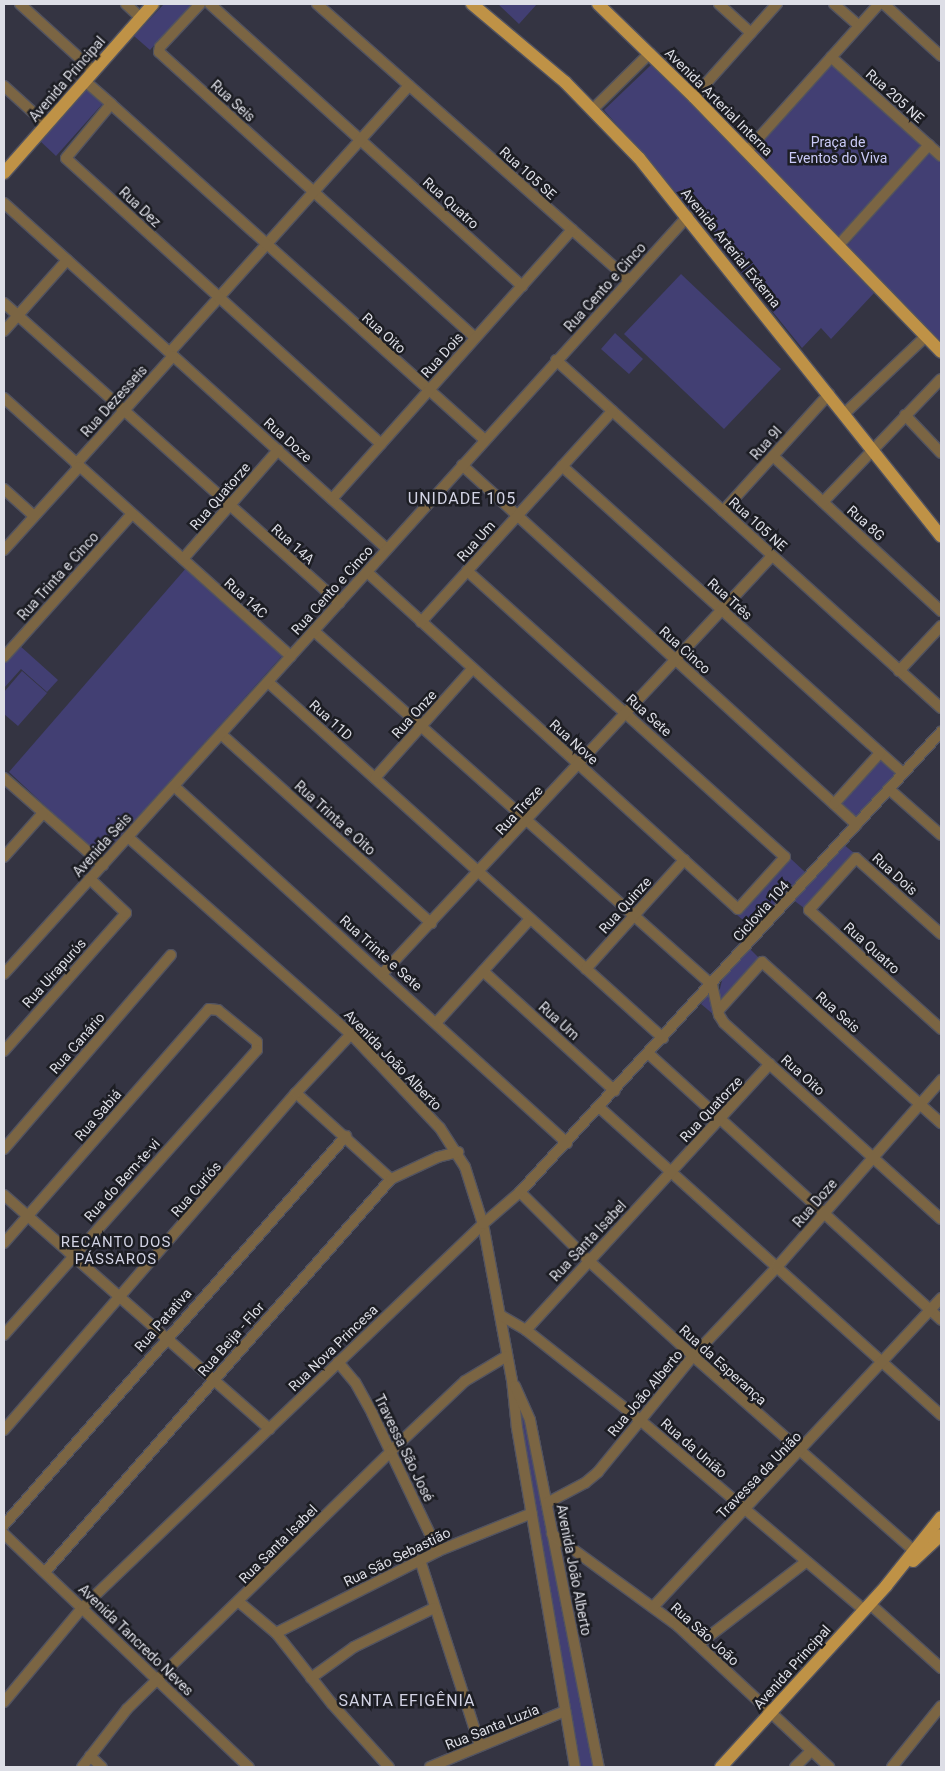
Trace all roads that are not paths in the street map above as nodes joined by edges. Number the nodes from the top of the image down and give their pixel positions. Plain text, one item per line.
1 (20, 4) edge
2 (126, 4) edge
3 (154, 4) edge
4 (200, 4) edge
5 (210, 4) edge
6 (317, 4) edge
7 (472, 4) edge
8 (719, 4) edge
9 (777, 4) edge
10 (834, 4) edge
11 (879, 4) edge
12 (884, 4) edge
13 (603, 5) edge
14 (141, 18) junction
15 (859, 26) junction
16 (751, 33) junction
17 (650, 53) junction
18 (941, 56) edge
19 (831, 57) junction
20 (94, 71) junction
21 (85, 81) junction
22 (4, 86) edge
23 (409, 86) junction
24 (694, 98) junction
25 (111, 104) junction
26 (593, 109) junction
27 (47, 125) junction
28 (361, 140) junction
29 (929, 145) junction
30 (747, 151) junction
31 (941, 156) edge
32 (4, 174) edge
33 (314, 192) junction
34 (4, 203) edge
35 (688, 216) junction
36 (572, 230) junction
37 (266, 245) junction
38 (838, 246) junction
39 (67, 260) junction
40 (628, 280) junction
41 (522, 286) junction
42 (218, 298) junction
43 (4, 303) edge
44 (18, 316) junction
45 (4, 332) edge
46 (925, 336) junction
47 (475, 338) junction
48 (941, 352) edge
49 (172, 354) junction
50 (556, 360) junction
51 (941, 379) edge
52 (428, 391) junction
53 (829, 394) junction
54 (4, 398) edge
55 (124, 411) junction
56 (612, 411) junction
57 (844, 414) junction
58 (905, 415) junction
59 (485, 440) junction
60 (380, 444) junction
61 (871, 449) junction
62 (278, 450) junction
63 (941, 453) edge
64 (772, 456) junction
65 (77, 465) junction
66 (462, 465) junction
67 (562, 466) junction
68 (4, 489) edge
69 (332, 499) junction
70 (823, 502) junction
71 (229, 505) junction
72 (723, 511) junction
73 (132, 514) junction
74 (34, 516) junction
75 (517, 516) junction
76 (941, 536) edge
77 (387, 549) junction
78 (4, 550) edge
79 (772, 556) junction
80 (183, 559) junction
81 (467, 571) junction
82 (366, 572) junction
83 (339, 603) junction
84 (722, 610) junction
85 (941, 611) edge
86 (421, 622) junction
87 (941, 626) edge
88 (314, 631) junction
89 (291, 656) junction
90 (4, 657) edge
91 (676, 660) junction
92 (472, 669) junction
93 (899, 670) junction
94 (268, 682) junction
95 (941, 708) edge
96 (627, 714) junction
97 (421, 727) junction
98 (941, 732) edge
99 (221, 734) junction
100 (880, 753) junction
101 (580, 766) junction
102 (903, 774) junction
103 (4, 778) edge
104 (376, 778) junction
105 (174, 786) junction
106 (889, 789) junction
107 (834, 804) junction
108 (43, 813) junction
109 (528, 822) junction
110 (857, 825) junction
111 (941, 835) edge
112 (128, 837) junction
113 (4, 856) edge
114 (684, 860) junction
115 (103, 865) junction
116 (480, 874) junction
117 (90, 879) junction
118 (762, 883) joint
119 (832, 884) joint
120 (634, 916) junction
121 (530, 919) junction
122 (431, 923) junction
123 (941, 934) edge
124 (171, 955) dead end
125 (586, 969) junction
126 (483, 971) junction
127 (4, 974) edge
128 (383, 974) junction
129 (712, 985) junction
130 (213, 1008) joint
131 (718, 1011) junction
132 (437, 1022) junction
133 (941, 1029) edge
134 (351, 1034) junction
135 (663, 1038) junction
136 (4, 1051) edge
137 (649, 1054) junction
138 (770, 1064) junction
139 (941, 1080) edge
140 (615, 1091) junction
141 (296, 1093) junction
142 (920, 1104) junction
143 (600, 1108) junction
144 (720, 1119) junction
145 (941, 1123) edge
146 (346, 1136) junction
147 (567, 1143) junction
148 (4, 1149) edge
149 (458, 1152) junction
150 (873, 1158) junction
151 (671, 1172) junction
152 (391, 1179) junction
153 (520, 1192) junction
154 (4, 1195) edge
155 (824, 1213) junction
156 (27, 1216) junction
157 (941, 1219) edge
158 (482, 1224) junction
159 (4, 1243) edge
160 (73, 1256) junction
161 (589, 1261) junction
162 (777, 1267) junction
163 (121, 1297) junction
164 (941, 1298) edge
165 (930, 1310) junction
166 (500, 1315) junction
167 (941, 1320) edge
168 (526, 1330) junction
169 (4, 1335) edge
170 (166, 1337) junction
171 (508, 1356) junction
172 (693, 1356) junction
173 (338, 1362) junction
174 (883, 1362) junction
175 (215, 1379) junction
176 (512, 1380) junction
177 (941, 1415) edge
178 (640, 1420) junction
179 (269, 1429) junction
180 (4, 1430) edge
181 (391, 1451) junction
182 (800, 1453) junction
183 (547, 1503) junction
184 (745, 1510) junction
185 (532, 1513) junction
186 (941, 1517) edge
187 (4, 1525) edge
188 (4, 1534) edge
189 (552, 1534) junction
190 (941, 1535) edge
191 (438, 1551) junction
192 (914, 1551) junction
193 (420, 1560) junction
194 (806, 1562) junction
195 (45, 1572) junction
196 (886, 1586) junction
197 (239, 1602) junction
198 (654, 1606) junction
199 (867, 1607) junction
200 (83, 1608) junction
201 (434, 1608) junction
202 (276, 1633) junction
203 (699, 1644) junction
204 (941, 1668) edge
205 (311, 1678) junction
206 (158, 1680) junction
207 (8, 1688) edge
208 (4, 1702) edge
209 (941, 1706) edge
210 (565, 1712) junction
211 (770, 1713) junction
212 (480, 1746) junction
213 (810, 1751) junction
214 (90, 1756) junction
215 (82, 1767) edge
216 (102, 1767) edge
217 (249, 1767) edge
218 (389, 1767) edge
219 (430, 1767) edge
220 (575, 1767) edge
221 (599, 1767) edge
222 (721, 1767) edge
223 (795, 1767) edge
224 (829, 1767) edge
225 (892, 1767) edge

1 - 20 street
2 - 14 street
3 - 14 main road, Avenida Principal
4 - 33 street, Rua Seis
5 - 28 street, Rua Quatro
6 - 23 street, Rua 105 SE
7 - 26 main road, Avenida Arterial Externa
8 - 16 street
9 - 16 street
10 - 15 street
11 - 15 street
12 - 18 street
13 - 17 main road, Avenida Arterial Interna
14 - 20 main road, Avenida Principal
15 - 19 street
16 - 24 street
17 - 24 main road, Avenida Arterial Interna
17 - 26 street
19 - 29 street, Rua 205 NE
19 - 30 street
20 - 21 main road, Avenida Principal
21 - 25 street, Rua Oito
21 - 27 main road, Avenida Principal
22 - 27 street
23 - 28 street
23 - 36 street, Rua 105 SE
24 - 30 main road, Avenida Arterial Interna
25 - 37 street, Rua Oito
25 - 42 street, Rua Dez
26 - 35 main road, Avenida Arterial Externa
27 - 32 main road, Avenida Principal
28 - 33 street
28 - 41 street, Rua Quatro
29 - 31 street, Rua 205 NE
29 - 38 street
30 - 38 main road, Avenida Arterial Interna
33 - 37 street
33 - 47 street, Rua Seis
34 - 39 street, Rua Doze
35 - 40 street, Rua Cento e Cinco
35 - 53 main road, Avenida Arterial Externa
36 - 40 street, Rua 105 SE
36 - 41 street, Rua Dois
37 - 42 street
37 - 52 street, Rua Oito
38 - 46 main road, Avenida Arterial Interna
39 - 44 street
39 - 49 street, Rua Doze
40 - 50 street, Rua Cento e Cinco
41 - 47 street, Rua Dois
42 - 49 street
42 - 60 street, Rua Dez
43 - 44 street, Rua 14A
44 - 45 street
44 - 55 street, Rua 14A
46 - 48 main road, Avenida Arterial Interna
46 - 57 street
47 - 52 street, Rua Dois
49 - 55 street, Rua Dezesseis
49 - 62 street, Rua Doze
50 - 56 street, Rua 105 NE
50 - 59 street, Rua Cento e Cinco
51 - 58 street
52 - 59 street, Rua Oito
52 - 60 street, Rua Dois
53 - 57 main road, Avenida Arterial Externa
53 - 64 street, Rua 9I
54 - 65 street, Rua 14C
55 - 65 street, Rua Dezesseis
55 - 71 street, Rua 14A
56 - 67 street, Rua Um
56 - 72 street, Rua 105 NE
57 - 61 main road, Avenida Arterial Externa
58 - 61 street
58 - 63 street
59 - 66 street, Rua Cento e Cinco
60 - 69 street, Rua Dois
61 - 70 street
61 - 76 main road, Avenida Arterial Externa
62 - 69 street, Rua Doze
62 - 71 street, Rua Quatorze
64 - 70 street, Rua 8G
64 - 72 street, Rua 9I
65 - 73 street, Rua 14C
65 - 74 street, Rua Dezesseis
66 - 75 street
66 - 77 street, Rua Cento e Cinco
67 - 75 street, Rua Um
67 - 84 street, Rua Três
68 - 74 street
69 - 77 street, Rua Doze
70 - 85 street, Rua 8G
71 - 80 street, Rua Quatorze
71 - 83 street, Rua 14A
72 - 79 street, Rua 105 NE
73 - 80 street, Rua 14C
73 - 90 street, Rua Trinta e Cinco
74 - 78 street, Rua Dezesseis
75 - 81 street, Rua Um
75 - 91 street, Rua Cinco
77 - 82 street, Rua Cento e Cinco
79 - 84 street, Rua Treze
79 - 93 street, Rua 105 NE
80 - 89 street, Rua 14C
81 - 86 street, Rua Um
81 - 96 street, Rua Sete
82 - 83 street, Rua Cento e Cinco
82 - 86 street, Rua Nove
83 - 88 street, Rua Cento e Cinco
84 - 91 street, Rua Treze
84 - 100 street, Rua Três
86 - 92 street, Rua Nove
87 - 93 street
88 - 89 street, Rua Cento e Cinco
88 - 97 street
89 - 94 street, Rua Cento e Cinco
91 - 96 street, Rua Treze
91 - 107 street, Rua Cinco
92 - 97 street, Rua Onze
92 - 101 street, Rua Nove
93 - 95 street, Rua 105 NE
94 - 99 street, Rua Cento e Cinco
94 - 104 street, Rua 11D
96 - 101 street, Rua Treze
96 - 118 street, Rua Sete
97 - 104 street, Rua Onze
97 - 109 street
98 - 102 street, Ciclovia 104
99 - 105 street, Avenida Seis
99 - 122 street, Rua Trinta e Oito
100 - 102 street, Rua Três
100 - 107 street
101 - 109 street, Rua Treze
101 - 114 street, Rua Nove
102 - 106 street, Ciclovia 104
103 - 108 street
104 - 116 street, Rua 11D
105 - 112 street, Avenida Seis
105 - 128 street, Rua Trinte e Sete
106 - 110 street, Ciclovia 104
106 - 111 street
107 - 110 street, Rua Cinco
108 - 113 street
108 - 115 street
109 - 116 street, Rua Treze
109 - 120 street
110 - 129 street, Ciclovia 104
112 - 115 street, Avenida Seis
112 - 134 street, Avenida João Alberto
114 - 118 street, Rua Nove
114 - 120 street, Rua Quinze
115 - 117 street, Avenida Seis
116 - 121 street, Rua 11D
116 - 122 street
117 - 127 street, Avenida Seis
117 - 136 street, Rua Uirapurύs
119 - 123 street, Rua Dois
119 - 133 street, Rua Quatro
120 - 125 street, Rua Quinze
120 - 129 street
121 - 125 street, Rua 11D
121 - 126 street
122 - 128 street
124 - 148 street, Rua Canário
125 - 135 street, Rua 11D
126 - 132 street
126 - 140 street, Rua Um
128 - 132 street, Rua Trinte e Sete
129 - 131 street, Rua Oito
129 - 135 street, Ciclovia 104
130 - 156 street, Rua Sabiá
130 - 160 street, Rua do Bem-te-vi
131 - 138 street, Rua Oito
131 - 142 street, Rua Seis
132 - 147 street, Rua Trinte e Sete
134 - 141 street, Rua Curiós
134 - 149 street, Avenida João Alberto
135 - 137 street, Ciclovia 104
137 - 140 street, Ciclovia 104
137 - 144 street
138 - 144 street, Rua Quatorze
138 - 150 street, Rua Oito
139 - 142 street
140 - 143 street, Ciclovia 104
141 - 146 street
141 - 163 street, Rua Curiós
142 - 145 street, Rua Seis
142 - 150 street
143 - 147 street, Rua Nova Princesa
143 - 151 street
144 - 151 street, Rua Quatorze
144 - 155 street
146 - 152 street
146 - 170 street, Rua Patativa
147 - 153 street, Rua Nova Princesa
149 - 152 street, Rua Beija - Flor
149 - 158 street, Avenida João Alberto
150 - 155 street, Rua Doze
150 - 157 street, Rua Oito
151 - 161 street, Rua Santa Isabel
151 - 162 street
152 - 175 street, Rua Beija - Flor
153 - 158 street, Rua Nova Princesa
153 - 161 street, Rua da Esperança
154 - 156 street
155 - 162 street, Rua Doze
155 - 165 street
156 - 159 street, Rua Sabiá
156 - 160 street
158 - 166 street, Avenida João Alberto
158 - 173 street, Rua Nova Princesa
160 - 163 street
160 - 169 street, Rua do Bem-te-vi
161 - 168 street, Rua Santa Isabel
161 - 172 street, Rua da Esperança
162 - 172 street, Rua João Alberto
162 - 174 street
163 - 170 street
163 - 180 street, Rua Curiós
164 - 165 street
165 - 167 street
165 - 174 street
166 - 168 street, Rua da União
166 - 171 street, Avenida João Alberto
168 - 178 street, Rua da União
170 - 175 street
170 - 187 street, Rua Patativa
171 - 176 street, Avenida João Alberto
171 - 181 street, Rua Santa Isabel
172 - 178 street, Rua João Alberto
172 - 182 street, Rua da Esperança
173 - 179 street, Rua Nova Princesa
173 - 181 street, Travessa São José
174 - 177 street
174 - 182 street, Travessa da União
175 - 179 street
175 - 195 street, Rua Beija - Flor
176 - 183 street, Avenida João Alberto
176 - 185 street, Avenida João Alberto
178 - 183 street, Rua João Alberto
178 - 184 street, Rua da União
179 - 200 street, Rua Nova Princesa
181 - 191 street, Travessa São José
181 - 197 street, Rua Santa Isabel
182 - 184 street, Travessa da União
182 - 192 street, Rua da Esperança
183 - 189 street, Avenida João Alberto
184 - 194 street, Rua da União
184 - 198 street, Travessa da União
185 - 191 street, Rua São Sebastião
185 - 210 street, Avenida João Alberto
186 - 192 main road, Avenida Principal
188 - 195 street, Avenida Tancredo Neves
189 - 198 street, Rua São João
189 - 221 street, Avenida João Alberto
190 - 196 main road, Avenida Principal
191 - 193 street, Rua São Sebastião
192 - 196 main road, Avenida Principal
193 - 201 street
193 - 202 street, Rua São Sebastião
194 - 199 street, Rua da União
194 - 203 street
195 - 200 street, Avenida Tancredo Neves
196 - 199 main road, Avenida Principal
197 - 202 street
197 - 206 street, Rua Santa Isabel
198 - 203 street, Rua São João
199 - 204 street, Rua da União
199 - 211 main road, Avenida Principal
200 - 206 street, Avenida Tancredo Neves
200 - 207 street, Rua Nova Princesa
201 - 205 street
201 - 212 street
202 - 205 street
203 - 211 street, Rua São João
205 - 218 street
206 - 214 street, Rua Santa Isabel
206 - 217 street, Avenida Tancredo Neves
207 - 208 street, Rua Nova Princesa
209 - 225 street
210 - 212 street, Rua Santa Luzia
210 - 220 street, Avenida João Alberto
211 - 213 street, Rua São João
211 - 222 main road, Avenida Principal
212 - 219 street, Rua Santa Luzia
213 - 223 street
213 - 224 street, Rua São João
214 - 215 street, Rua Santa Isabel
214 - 216 street

